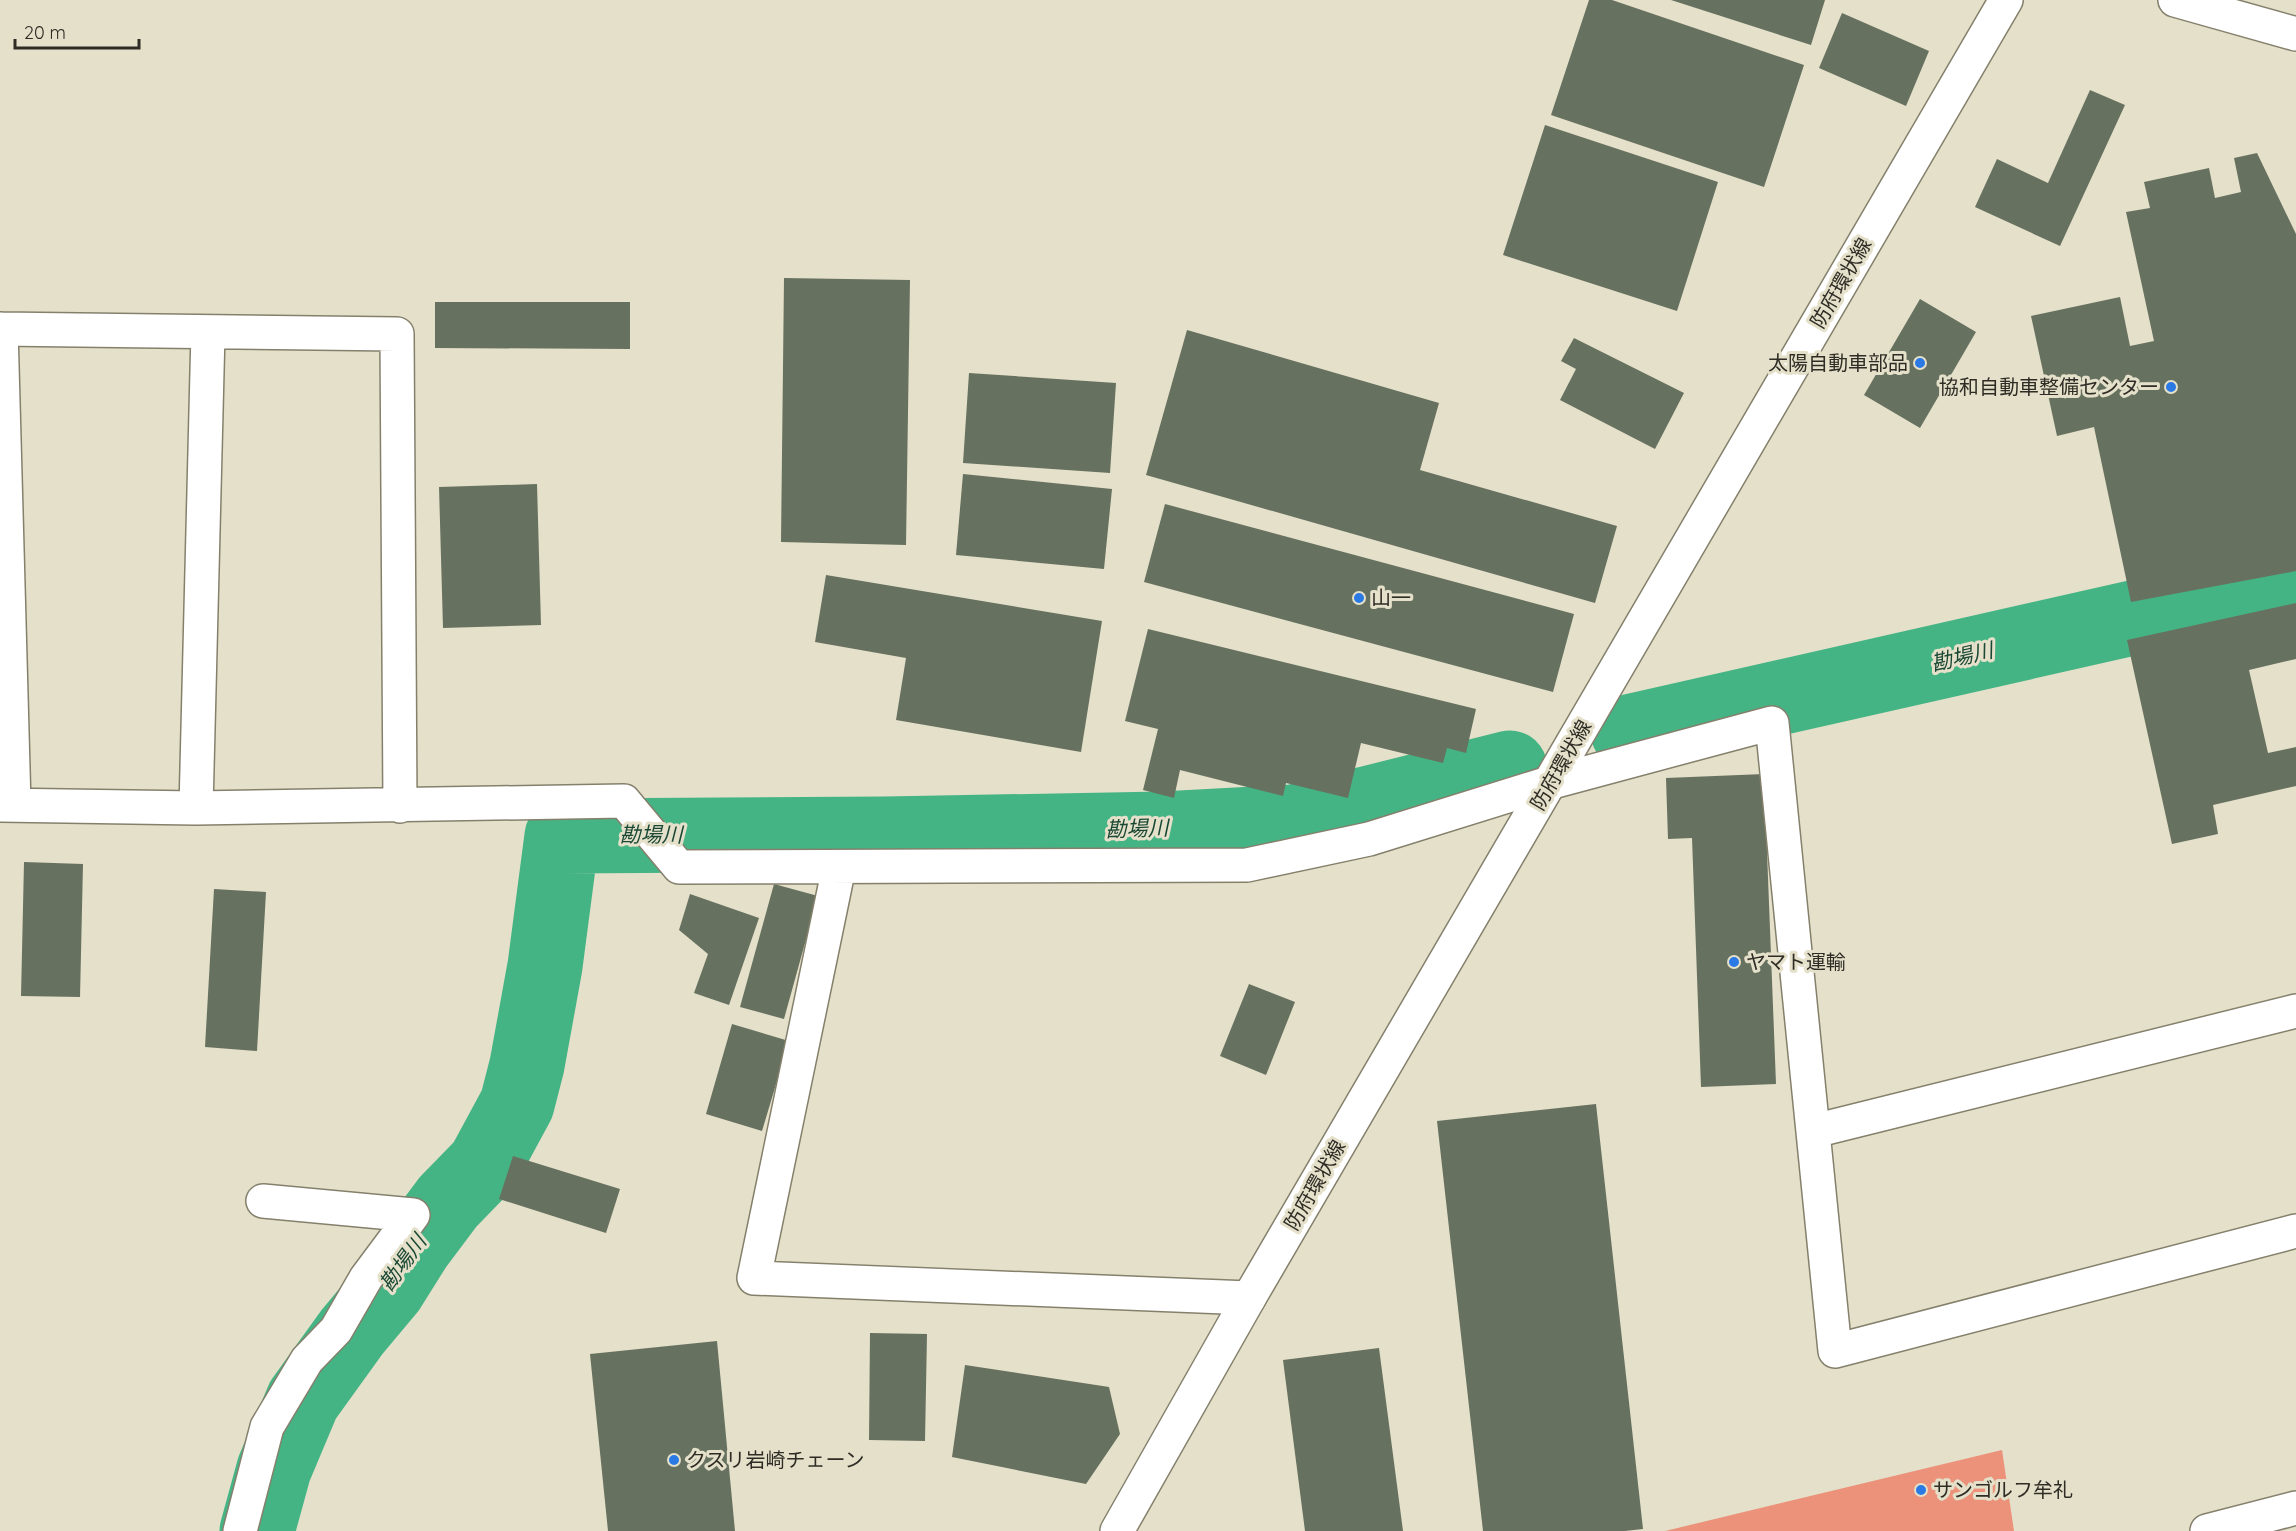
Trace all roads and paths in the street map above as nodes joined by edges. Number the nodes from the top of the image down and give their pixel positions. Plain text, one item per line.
1 (2006, 0) edge
2 (2175, 0) edge
3 (2296, 34) edge
4 (0, 329) edge
5 (208, 332) junction
6 (1552, 782) junction
7 (7, 805) edge
8 (399, 806) junction
9 (196, 808) junction
10 (839, 867) junction
11 (2296, 1011) edge
12 (1814, 1131) junction
13 (263, 1202) dead end
14 (2296, 1232) edge
15 (1249, 1298) junction
16 (2296, 1508) edge
17 (240, 1531) edge
18 (1117, 1531) edge
19 (2207, 1531) edge

1 - 6 street, 防府環状線
2 - 3 street
4 - 5 street
4 - 7 street
5 - 8 street
5 - 9 street
6 - 10 street
6 - 12 street
6 - 15 street, 防府環状線
7 - 9 street
8 - 9 street
8 - 10 street
10 - 15 street
11 - 12 street
12 - 14 street
13 - 17 street
15 - 18 street, 防府環状線
16 - 19 street

